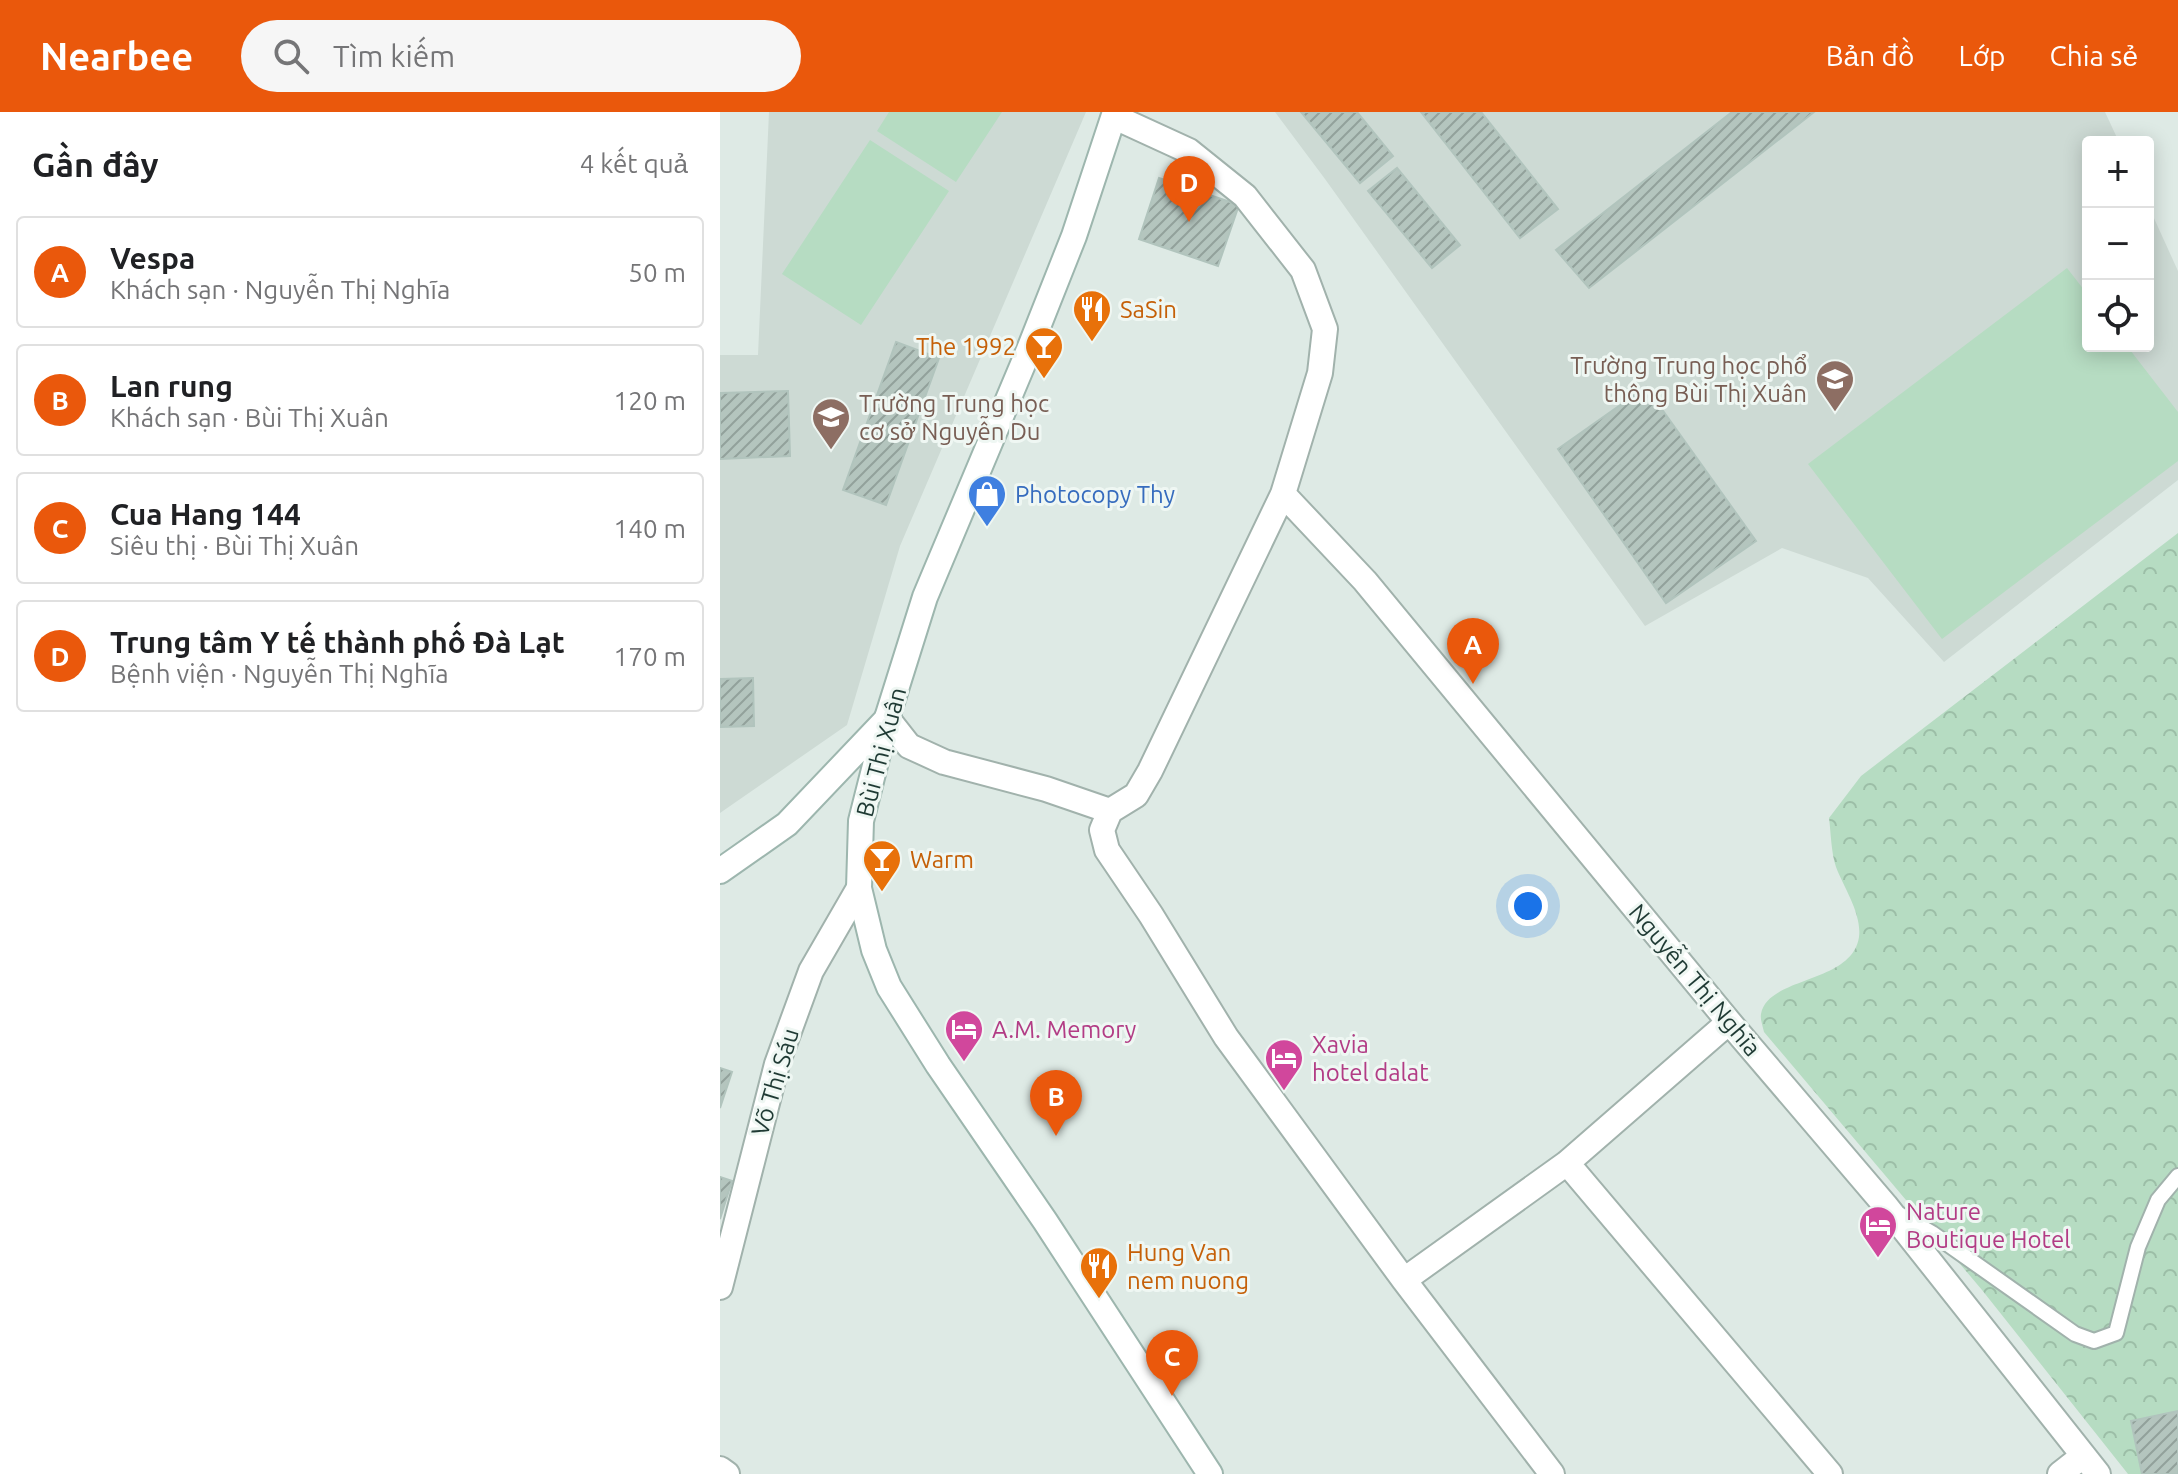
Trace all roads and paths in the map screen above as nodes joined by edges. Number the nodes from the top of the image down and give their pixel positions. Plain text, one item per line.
1 (1115, 114) edge
2 (1283, 494) junction
3 (887, 718) junction
4 (1110, 811) junction
5 (720, 871) edge
6 (859, 888) junction
7 (1729, 1022) junction
8 (1567, 1163) junction
9 (2178, 1176) edge
10 (1885, 1205) junction
11 (1404, 1280) junction
12 (720, 1287) edge
13 (2091, 1465) edge
14 (720, 1469) edge
15 (727, 1474) edge
16 (1210, 1474) edge
17 (1552, 1474) edge
18 (1830, 1474) edge
19 (2060, 1474) edge

1 - 2 street
1 - 3 street, Bùi Thị Xuân
2 - 4 street
2 - 7 street, Nguyễn Thị Nghĩa
3 - 4 street
3 - 5 street
3 - 6 street, Bùi Thị Xuân
4 - 11 street
6 - 12 street, Võ Thị Sáu
6 - 16 street, Bùi Thị Xuân
7 - 8 street
7 - 10 street, Nguyễn Thị Nghĩa
8 - 11 street
8 - 18 street
9 - 10 lane
10 - 13 street, Nguyễn Thị Nghĩa
11 - 17 street
13 - 19 street
14 - 15 street

